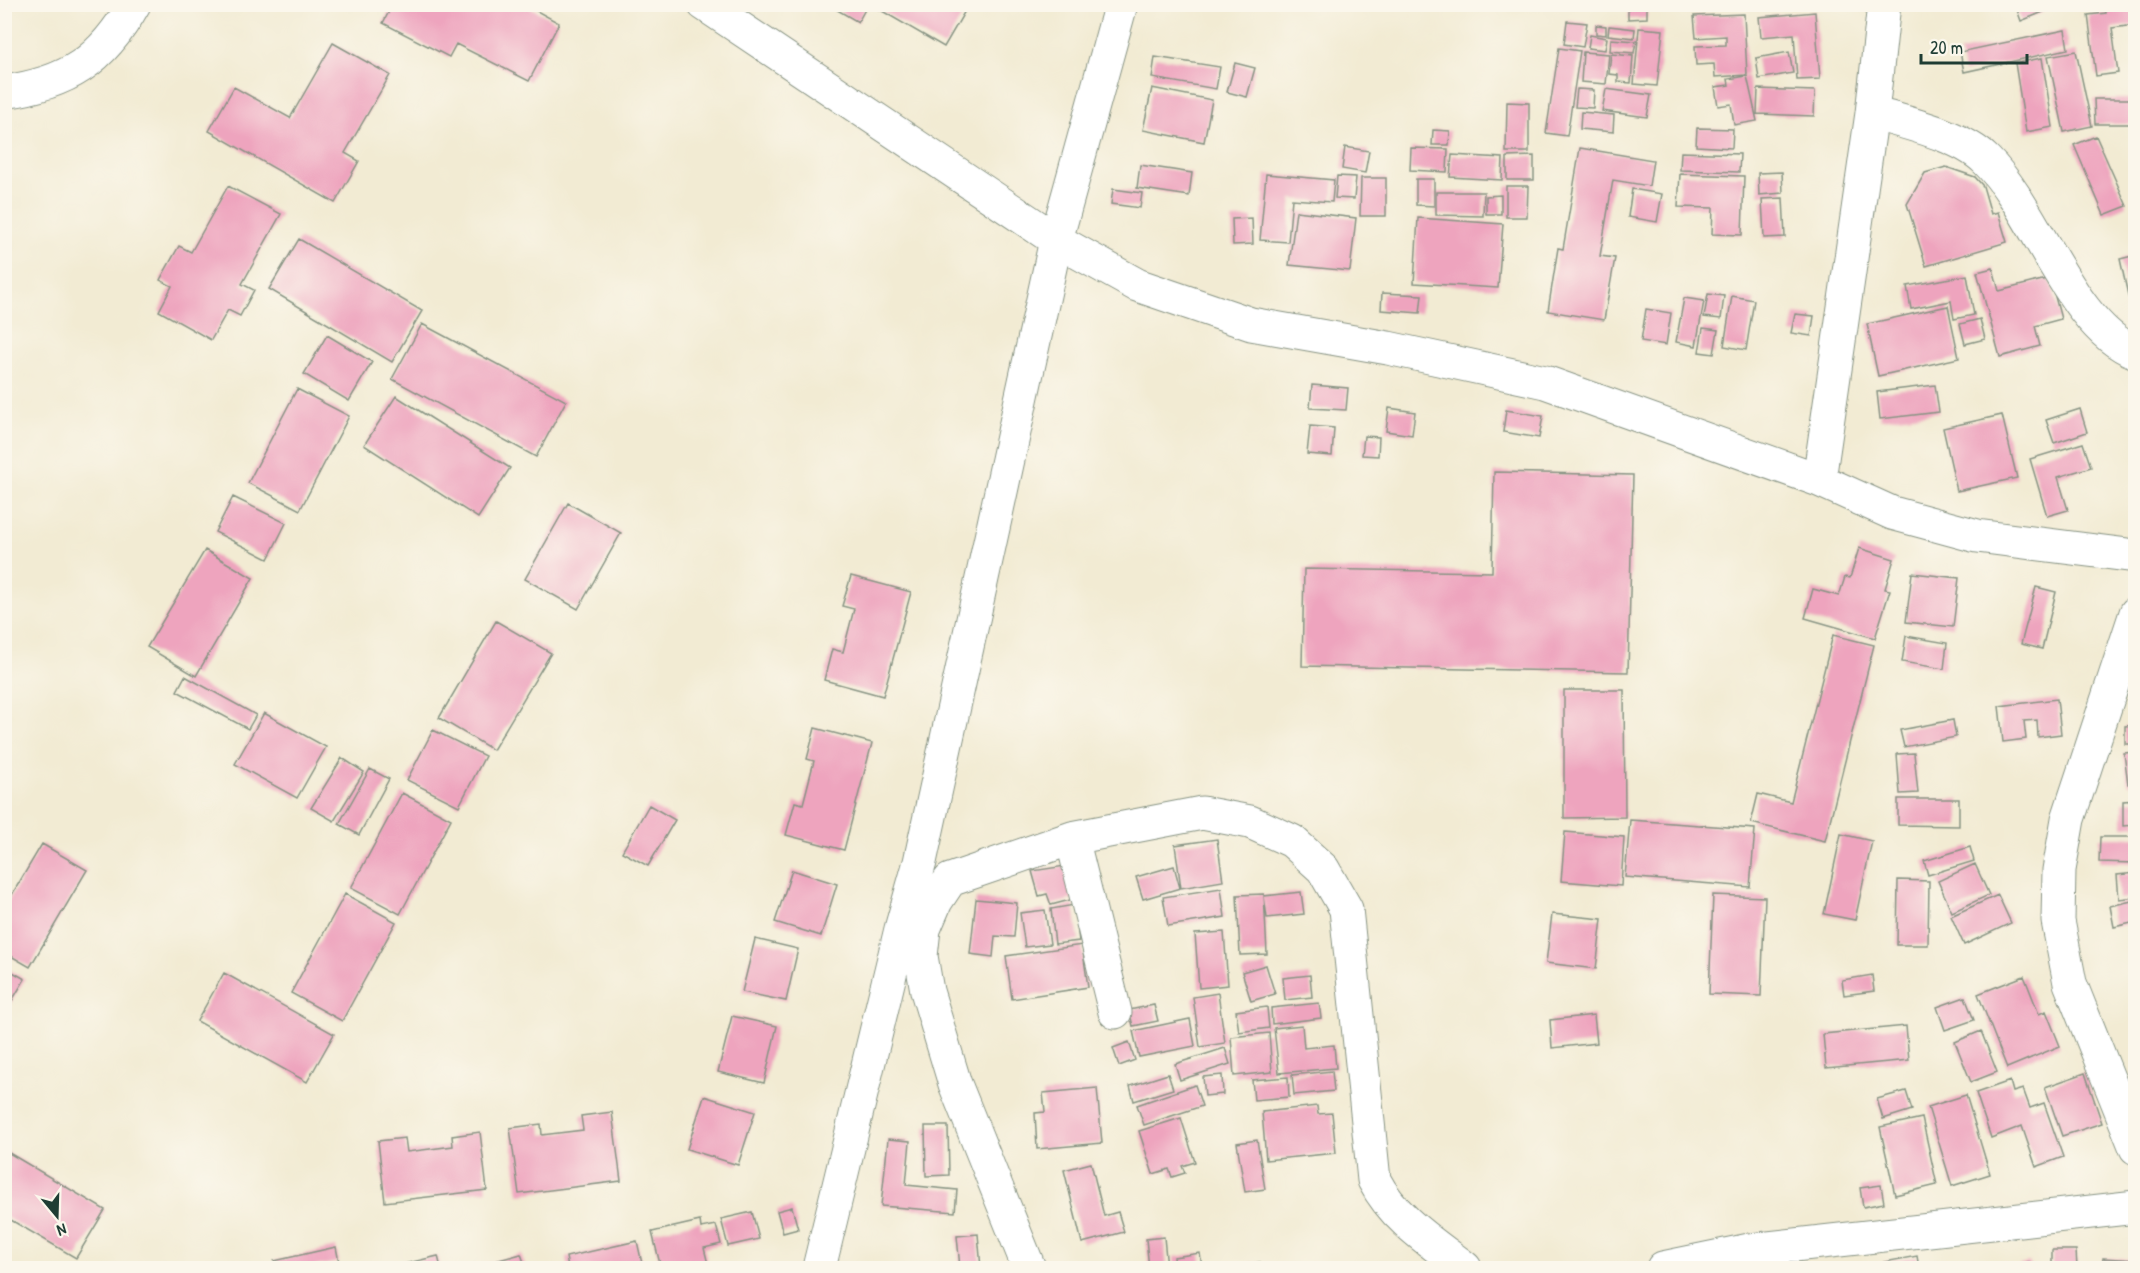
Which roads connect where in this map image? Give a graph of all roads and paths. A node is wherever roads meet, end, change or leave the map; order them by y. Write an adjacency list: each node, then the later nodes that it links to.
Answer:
1 (134, 4): 5 (street)
2 (704, 4): 7 (street)
3 (1121, 4): 7 (street)
4 (1884, 4): 6 (street)
5 (4, 92)
6 (1872, 113): 8 (street); 9 (street)
7 (1056, 240): 9 (street); 17 (street)
8 (2136, 352)
9 (1819, 480): 10 (street)
10 (2136, 556)
11 (2136, 613): 14 (street)
12 (1072, 838): 13 (street); 18 (street); 19 (street)
13 (1115, 1012)
14 (2136, 1148)
15 (2136, 1207): 16 (street)
16 (1751, 1259): 20 (street)
17 (819, 1269)
18 (1029, 1269)
19 (1465, 1269)
20 (1663, 1269)

